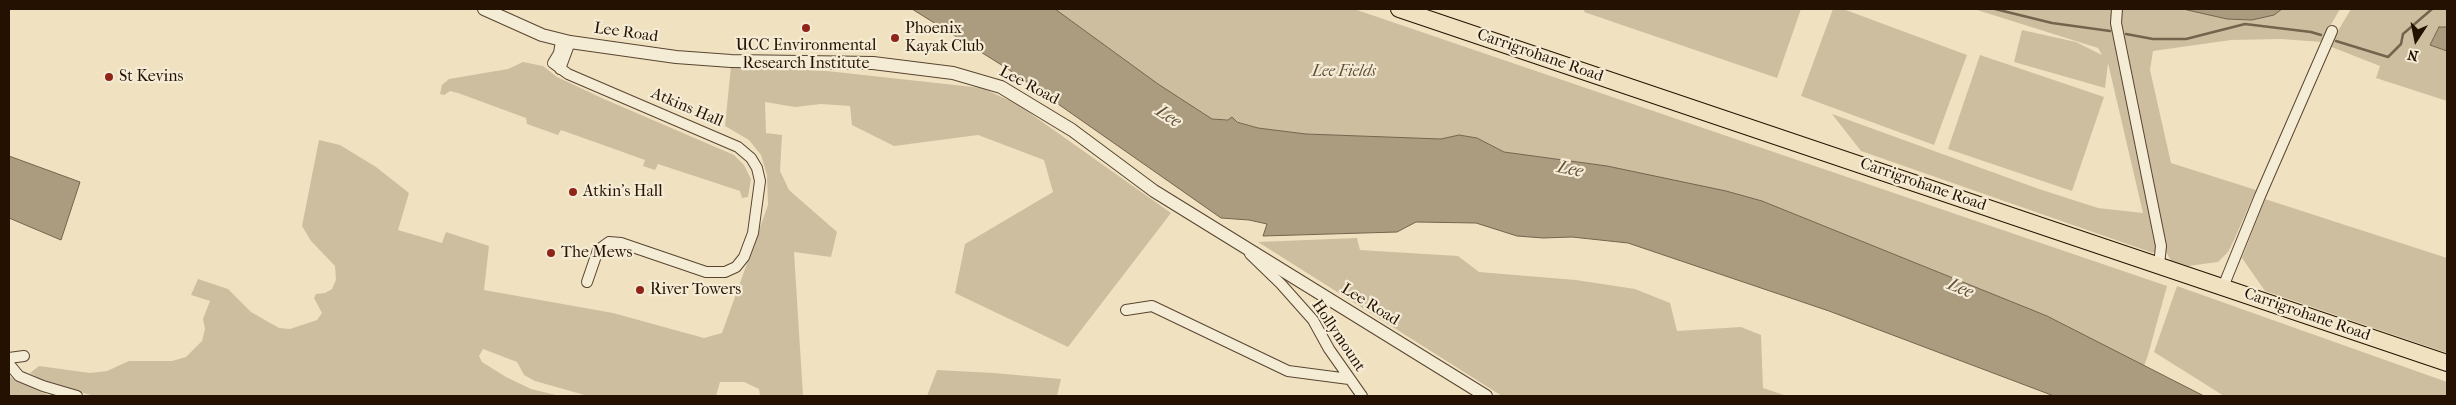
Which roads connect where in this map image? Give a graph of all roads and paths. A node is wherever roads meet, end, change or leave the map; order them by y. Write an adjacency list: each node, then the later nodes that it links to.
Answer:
1 (484, 9): 5 (street, Lee Road)
2 (1399, 9): 7 (highway, Carrigrohane Road)
3 (2117, 9): 7 (street)
4 (2332, 31): 9 (street)
5 (565, 42): 6 (street, Lee Road); 8 (street, Atkins Hall)
6 (1247, 249): 15 (street, Hollymount); 18 (street, Lee Road)
7 (2159, 265): 9 (highway, Carrigrohane Road)
8 (587, 282)
9 (2223, 287): 13 (highway, Carrigrohane Road)
10 (1126, 310): 15 (street)
11 (24, 356): 12 (street)
12 (9, 358)
13 (2447, 363)
14 (9, 364): 16 (street)
15 (1349, 379): 17 (street, Hollymount)
16 (77, 396)
17 (1362, 396)
18 (1486, 396)

